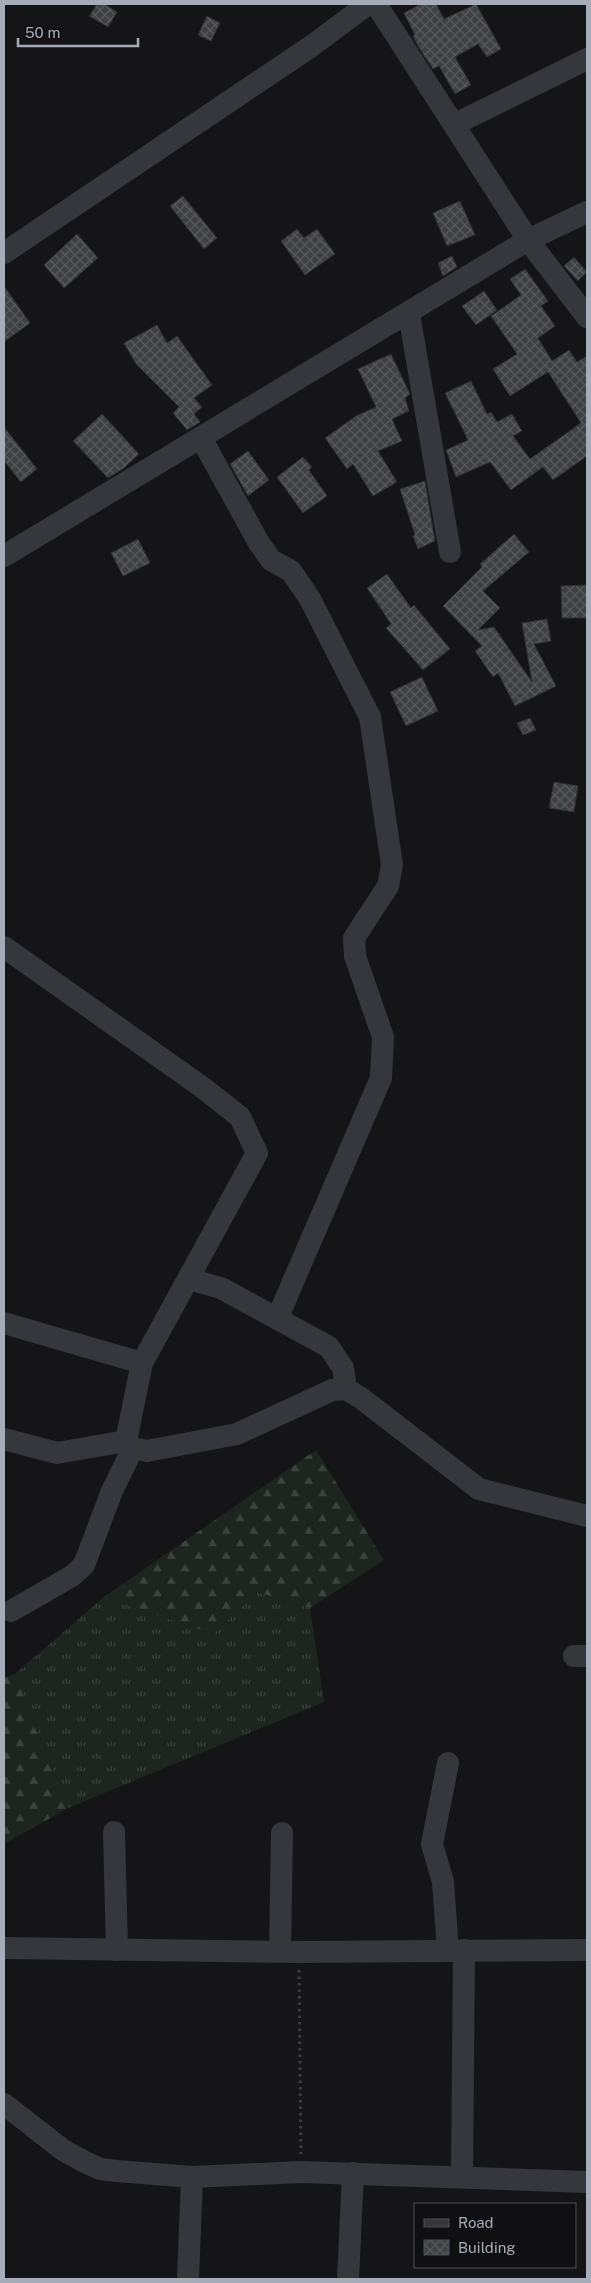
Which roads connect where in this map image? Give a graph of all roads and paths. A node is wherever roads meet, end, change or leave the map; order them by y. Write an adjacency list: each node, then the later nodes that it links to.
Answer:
1 (368, 4): 7 (street)
2 (376, 4): 4 (street)
3 (587, 58): 4 (street)
4 (455, 124): 6 (street)
5 (587, 212): 6 (street)
6 (528, 240): 8 (street); 9 (street)
7 (4, 253)
8 (409, 314): 10 (street); 11 (street)
9 (587, 317)
10 (201, 438): 12 (street); 15 (street)
11 (450, 552)
12 (4, 556)
13 (4, 947): 14 (street)
14 (188, 1279): 15 (street); 17 (street)
15 (277, 1319): 18 (street)
16 (4, 1323): 17 (street)
17 (142, 1362): 20 (street)
18 (346, 1388): 20 (street); 21 (street)
19 (4, 1439): 20 (street)
20 (130, 1445): 22 (street)
21 (587, 1516)
22 (11, 1611)
23 (448, 1762): 28 (street)
24 (114, 1832): 27 (street)
25 (282, 1833): 30 (street)
26 (4, 1948): 27 (street)
27 (117, 1950): 30 (street)
28 (456, 1950): 29 (street); 30 (street); 34 (street)
29 (587, 1950)
30 (289, 1952): 32 (path)
31 (4, 2104): 35 (street)
32 (301, 2172): 33 (street); 35 (street)
33 (353, 2174): 34 (street); 38 (street)
34 (462, 2176): 36 (street)
35 (192, 2177): 37 (street)
36 (587, 2182)
37 (188, 2279)
38 (348, 2279)

